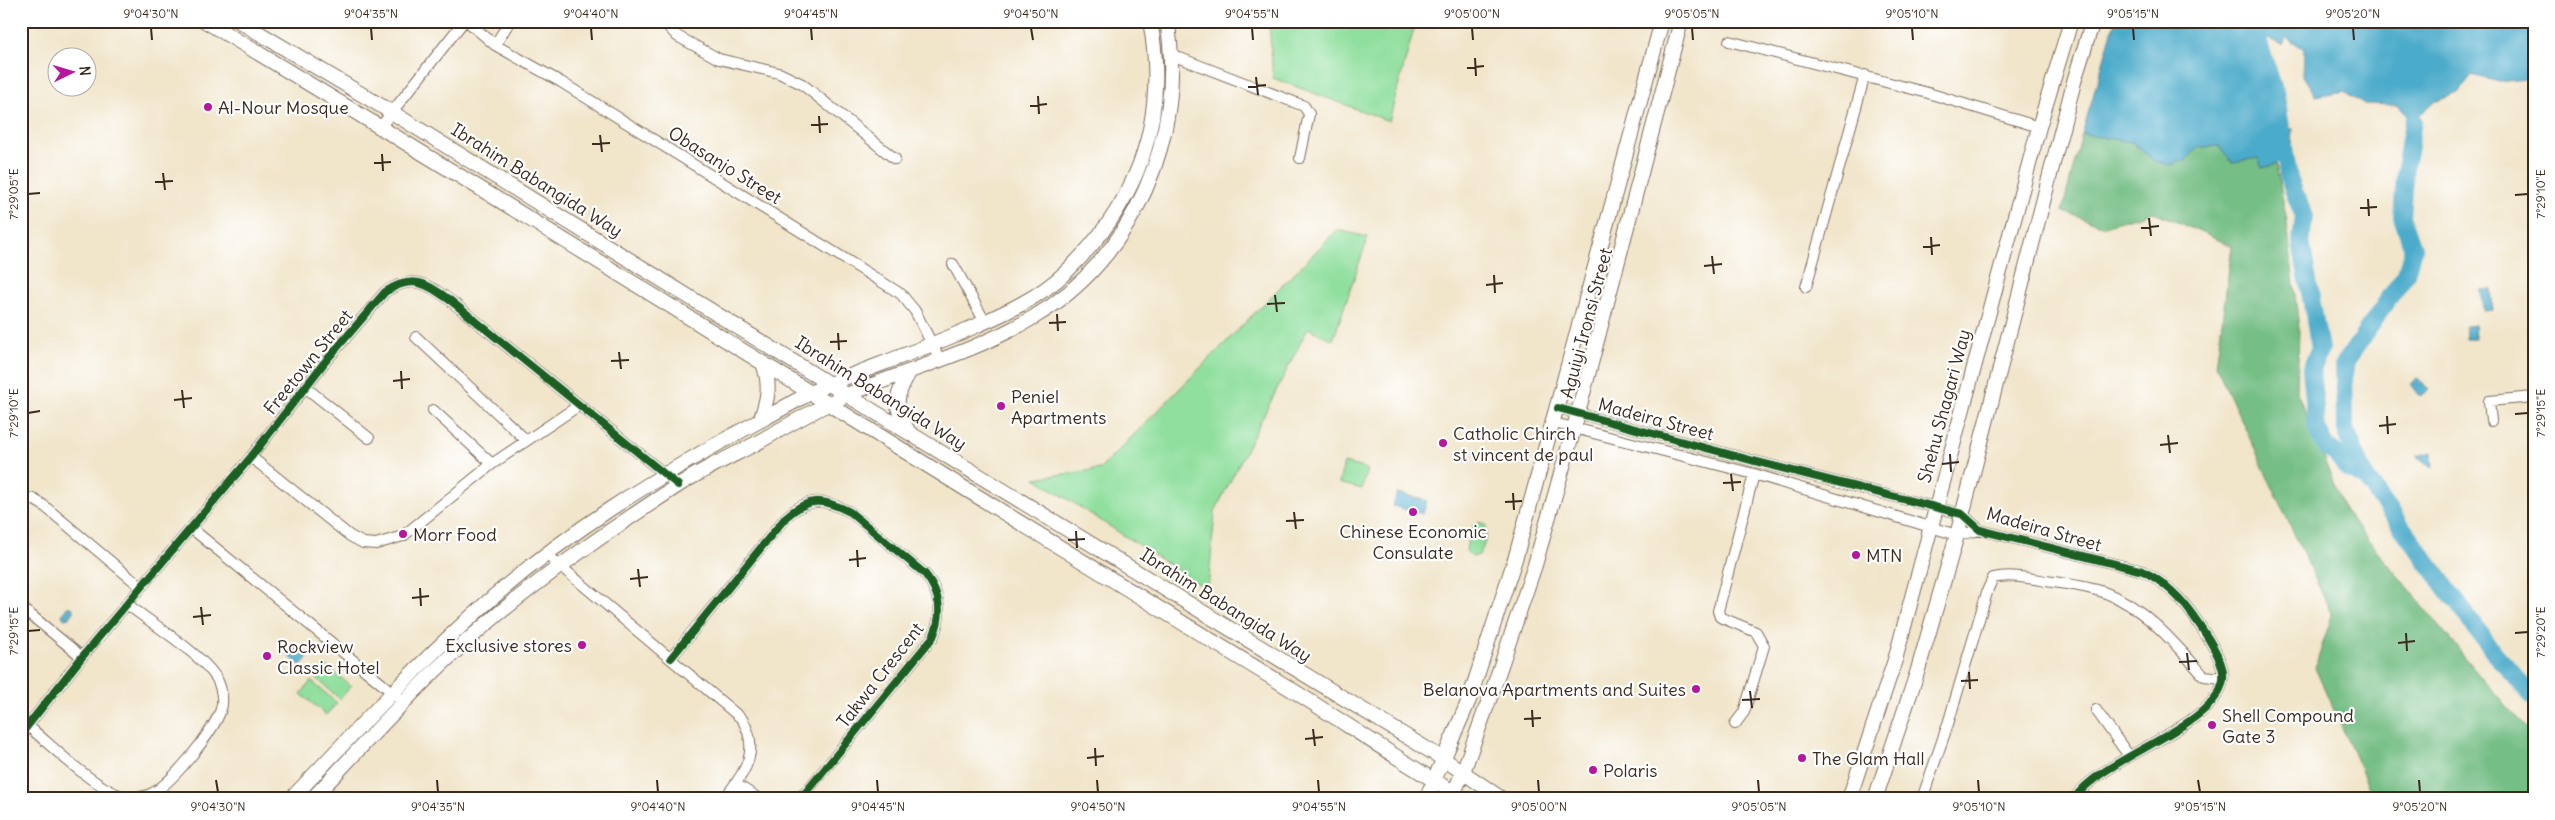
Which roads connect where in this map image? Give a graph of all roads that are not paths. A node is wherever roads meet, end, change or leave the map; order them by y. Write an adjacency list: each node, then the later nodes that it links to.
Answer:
1 (206, 21): 17 (main road, Ibrahim Babangida Way)
2 (239, 21): 16 (main road, Ibrahim Babangida Way)
3 (466, 21): 13 (street, Obasanjo Street); 16 (street)
4 (510, 21): 13 (street)
5 (663, 21): 20 (street)
6 (1150, 21): 23 (main road)
7 (1167, 21): 14 (main road)
8 (1662, 21): 36 (main road, Aguiyi Ironsi Street)
9 (1681, 21): 38 (main road, Aguiyi Ironsi Street)
10 (2071, 21): 18 (main road, Shehu Shagari Way)
11 (2094, 21): 53 (main road)
12 (1729, 40): 15 (street)
13 (495, 44): 25 (street, Obasanjo Street)
14 (1172, 56): 19 (street); 26 (main road)
15 (1865, 75): 18 (street); 22 (street)
16 (393, 113): 17 (street); 29 (main road, Ibrahim Babangida Way)
17 (381, 126): 27 (main road, Ibrahim Babangida Way)
18 (2039, 127): 52 (main road, Shehu Shagari Way)
19 (1300, 158)
20 (895, 159)
21 (954, 264): 23 (street)
22 (1806, 287)
23 (985, 322): 25 (main road)
24 (416, 337): 45 (street)
25 (933, 345): 26 (street, Obasanjo Street); 29 (main road)
26 (940, 360): 28 (main road)
27 (763, 363): 31 (main road, Ibrahim Babangida Way); 39 (main road)
28 (910, 371): 32 (main road); 43 (main road)
29 (831, 384): 31 (main road); 32 (main road, Ibrahim Babangida Way)
30 (305, 387): 35 (street, Freetown Street); 44 (street); 46 (street, Freetown Street)
31 (811, 393): 34 (main road, Ibrahim Babangida Way); 39 (main road)
32 (847, 395): 34 (main road); 43 (main road, Ibrahim Babangida Way)
33 (2534, 397): 40 (street)
34 (828, 404): 50 (main road); 74 (main road, Ibrahim Babangida Way)
35 (578, 406): 45 (street); 48 (street, Freetown Street)
36 (1558, 408): 38 (street, Madeira Street); 41 (main road, Aguiyi Ironsi Street)
37 (433, 410): 47 (street)
38 (1578, 413): 42 (main road, Aguiyi Ironsi Street); 52 (street, Madeira Street)
39 (760, 421): 48 (main road)
40 (2491, 421)
41 (1554, 423): 42 (street); 72 (main road, Aguiyi Ironsi Street)
42 (1574, 428): 49 (street); 73 (main road, Aguiyi Ironsi Street)
43 (910, 434): 72 (main road, Ibrahim Babangida Way)
44 (369, 438)
45 (526, 440): 47 (street)
46 (251, 457): 47 (street); 54 (street, Freetown Street)
47 (492, 464)
48 (666, 473): 50 (street, Freetown Street); 58 (main road)
49 (1754, 474): 55 (street); 69 (street)
50 (678, 485): 59 (main road)
51 (21, 497): 60 (street)
52 (1936, 506): 53 (street, Madeira Street); 55 (main road, Shehu Shagari Way)
53 (1962, 514): 56 (street, Madeira Street); 57 (main road)
54 (191, 528): 60 (street, Freetown Street); 66 (street)
55 (1930, 528): 57 (street); 84 (main road, Shehu Shagari Way)
56 (1980, 530): 57 (street); 65 (street, Madeira Street)
57 (1957, 535): 85 (main road)
58 (546, 554): 59 (street); 66 (main road)
59 (558, 565): 64 (street); 67 (main road)
60 (141, 587): 61 (street, Freetown Street)
61 (127, 604): 63 (street, Freetown Street); 70 (street)
62 (21, 607): 63 (street)
63 (82, 657): 70 (street, Freetown Street)
64 (671, 658): 75 (street); 81 (street, Takwa Crescent)
65 (2223, 678): 71 (street); 86 (street)
66 (393, 692): 67 (street); 77 (main road)
67 (404, 702): 78 (main road)
68 (2096, 710): 71 (street)
69 (1735, 724)
70 (24, 730)
71 (2129, 756): 87 (street)
72 (1445, 760): 73 (main road, Ibrahim Babangida Way); 74 (main road, Aguiyi Ironsi Street)
73 (1463, 772): 76 (main road, Aguiyi Ironsi Street); 83 (main road, Ibrahim Babangida Way)
74 (1435, 780): 76 (main road, Ibrahim Babangida Way); 82 (main road, Aguiyi Ironsi Street)
75 (736, 784): 79 (street); 80 (street)
76 (1457, 797)
77 (291, 799)
78 (312, 799)
79 (724, 799)
80 (760, 799)
81 (797, 799)
82 (1426, 799)
83 (1502, 799)
84 (1849, 799)
85 (1875, 799)
86 (1922, 799)
87 (2074, 799)

